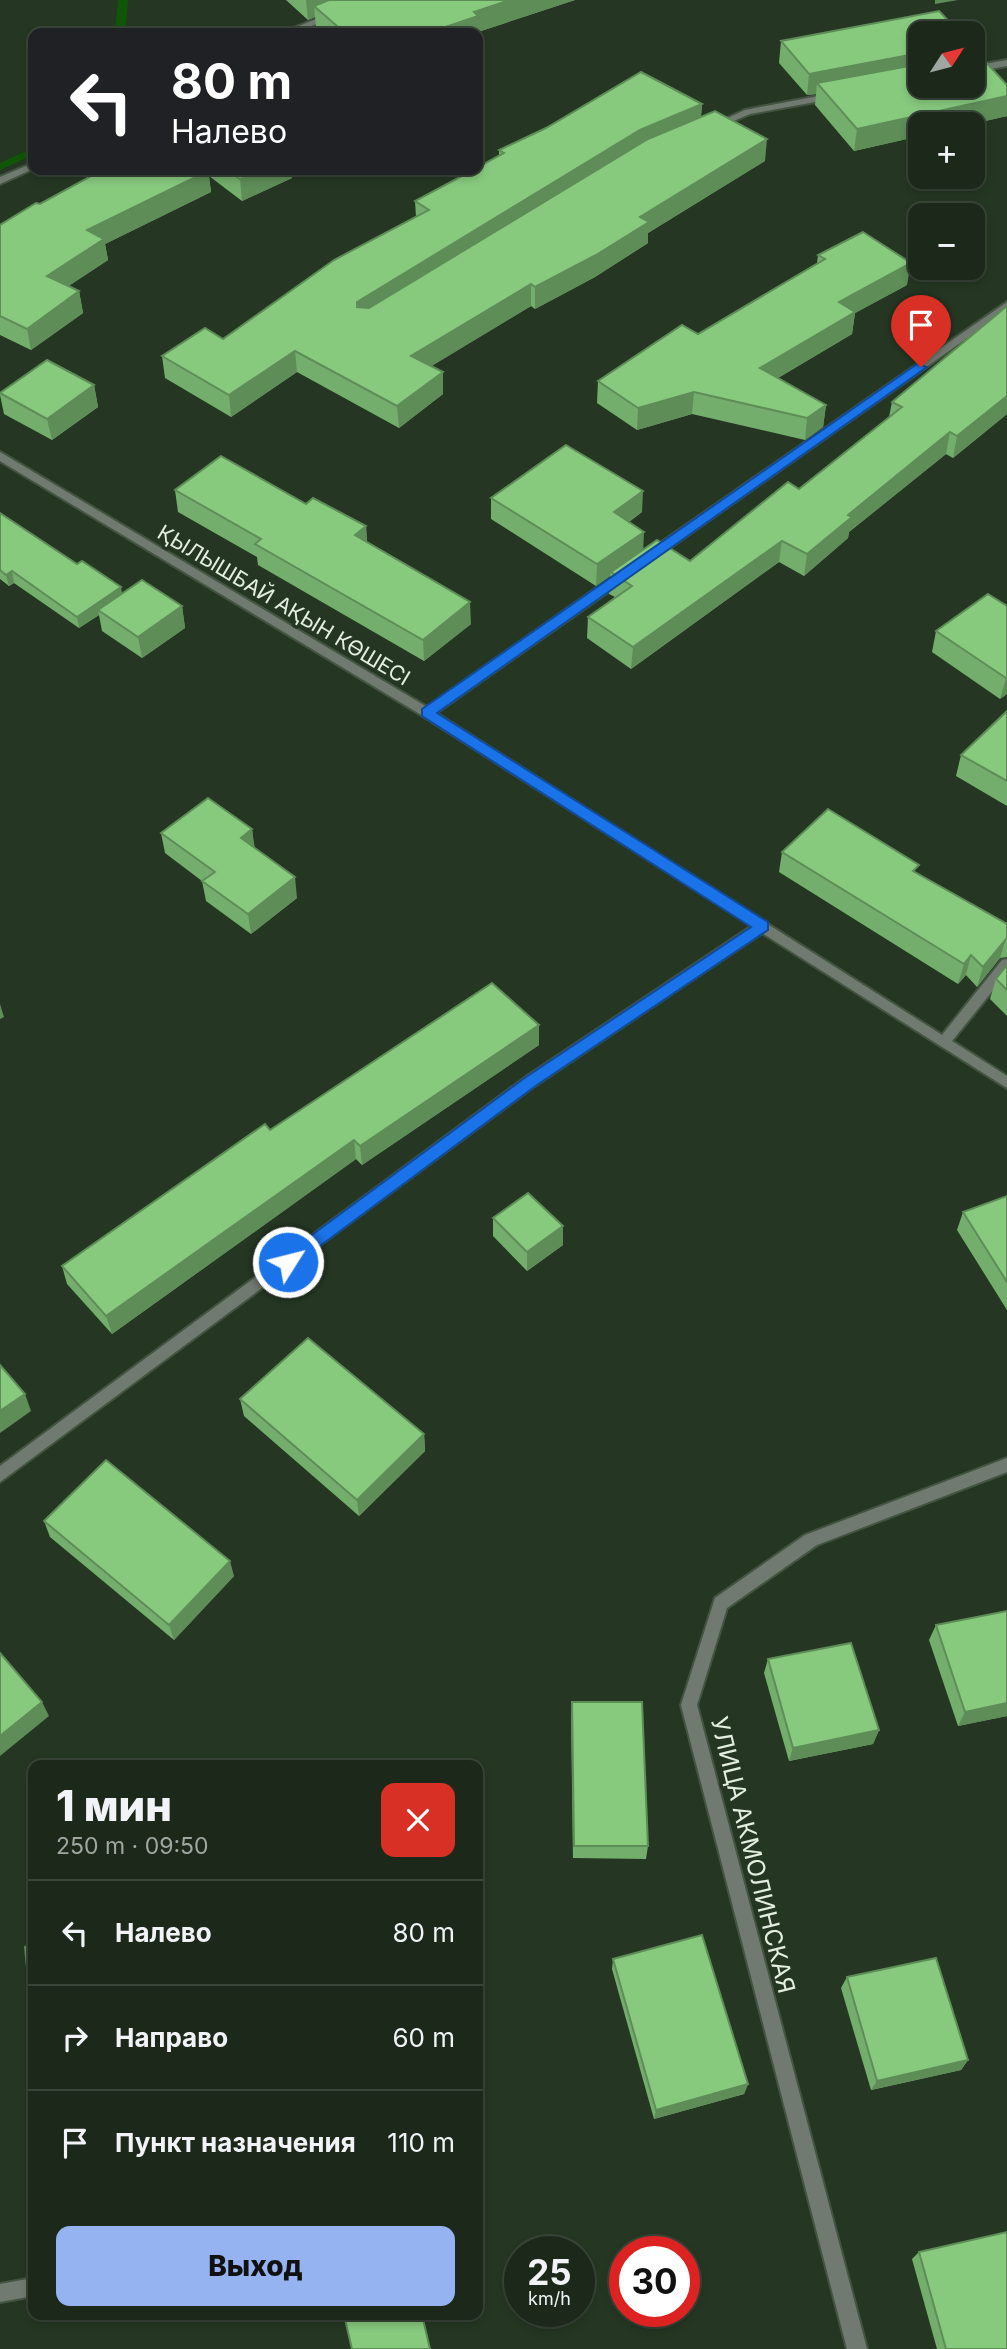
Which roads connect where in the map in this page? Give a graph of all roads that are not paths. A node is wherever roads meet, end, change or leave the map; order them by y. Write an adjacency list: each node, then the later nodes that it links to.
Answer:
1 (348, 9): 2 (street)
2 (299, 28)
3 (1007, 63): 4 (street)
4 (985, 67)
5 (841, 95): 6 (street)
6 (701, 132)
7 (28, 168): 8 (street)
8 (0, 181)
9 (1007, 305): 11 (street)
10 (0, 456): 13 (street, ҚЫЛЫШБАЙ АҚЫН КӨШЕСІ)
11 (644, 560)
12 (633, 568): 13 (street)
13 (427, 713): 14 (street, ҚЫЛЫШБАЙ АҚЫН КӨШЕСІ)
14 (762, 926): 16 (street, ҚЫЛЫШБАЙ АҚЫН КӨШЕСІ); 19 (street)
15 (1007, 964): 16 (street)
16 (944, 1042): 17 (street, ҚЫЛЫШБАЙ АҚЫН КӨШЕСІ)
17 (1007, 1083)
18 (1007, 1465): 22 (street, УЛИЦА АКМОЛИНСКАЯ)
19 (0, 1475)
20 (28, 2288): 21 (street)
21 (0, 2293)
22 (857, 2349)

